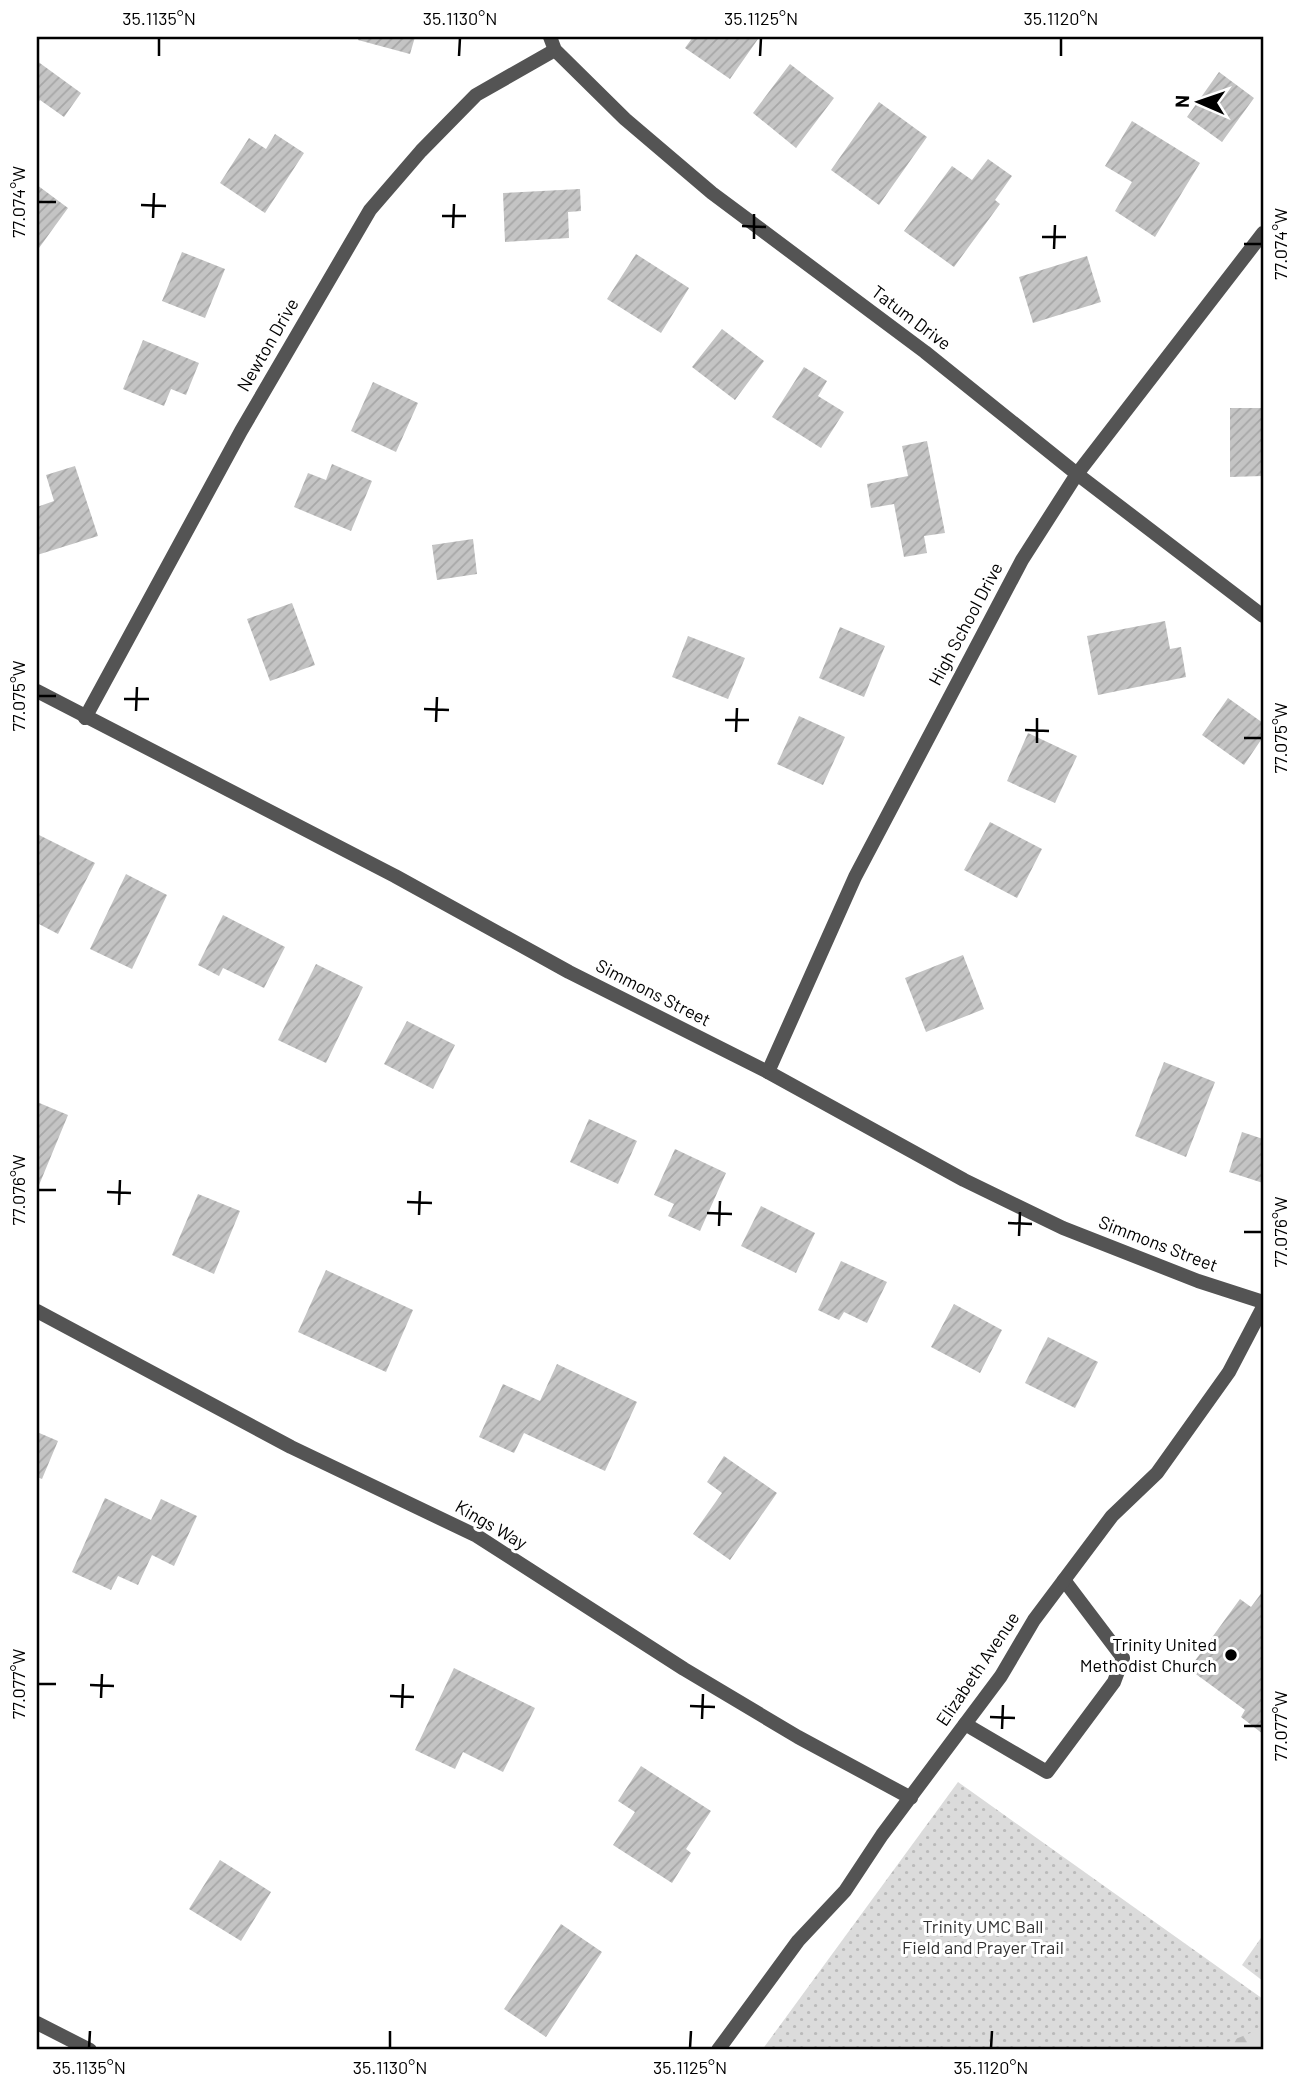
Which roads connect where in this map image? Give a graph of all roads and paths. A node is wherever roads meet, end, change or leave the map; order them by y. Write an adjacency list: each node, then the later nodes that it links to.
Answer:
1 (552, 43): 3 (street, Tatum Drive); 6 (street, Newton Drive)
2 (1263, 233): 3 (street, High School Drive)
3 (1077, 474): 4 (street, Tatum Drive); 7 (street, High School Drive)
4 (1263, 616)
5 (37, 691): 6 (street, Simmons Street)
6 (85, 718): 7 (street, Simmons Street)
7 (768, 1072): 8 (street, Simmons Street)
8 (1263, 1305): 10 (street, Elizabeth Avenue)
9 (37, 1311): 12 (street, Kings Way)
10 (1065, 1580): 11 (street, Elizabeth Avenue); 11 (street)
11 (965, 1724): 12 (street, Elizabeth Avenue)
12 (911, 1798): 15 (street, Elizabeth Avenue)
13 (37, 2023): 14 (street)
14 (90, 2050)
15 (718, 2050)

